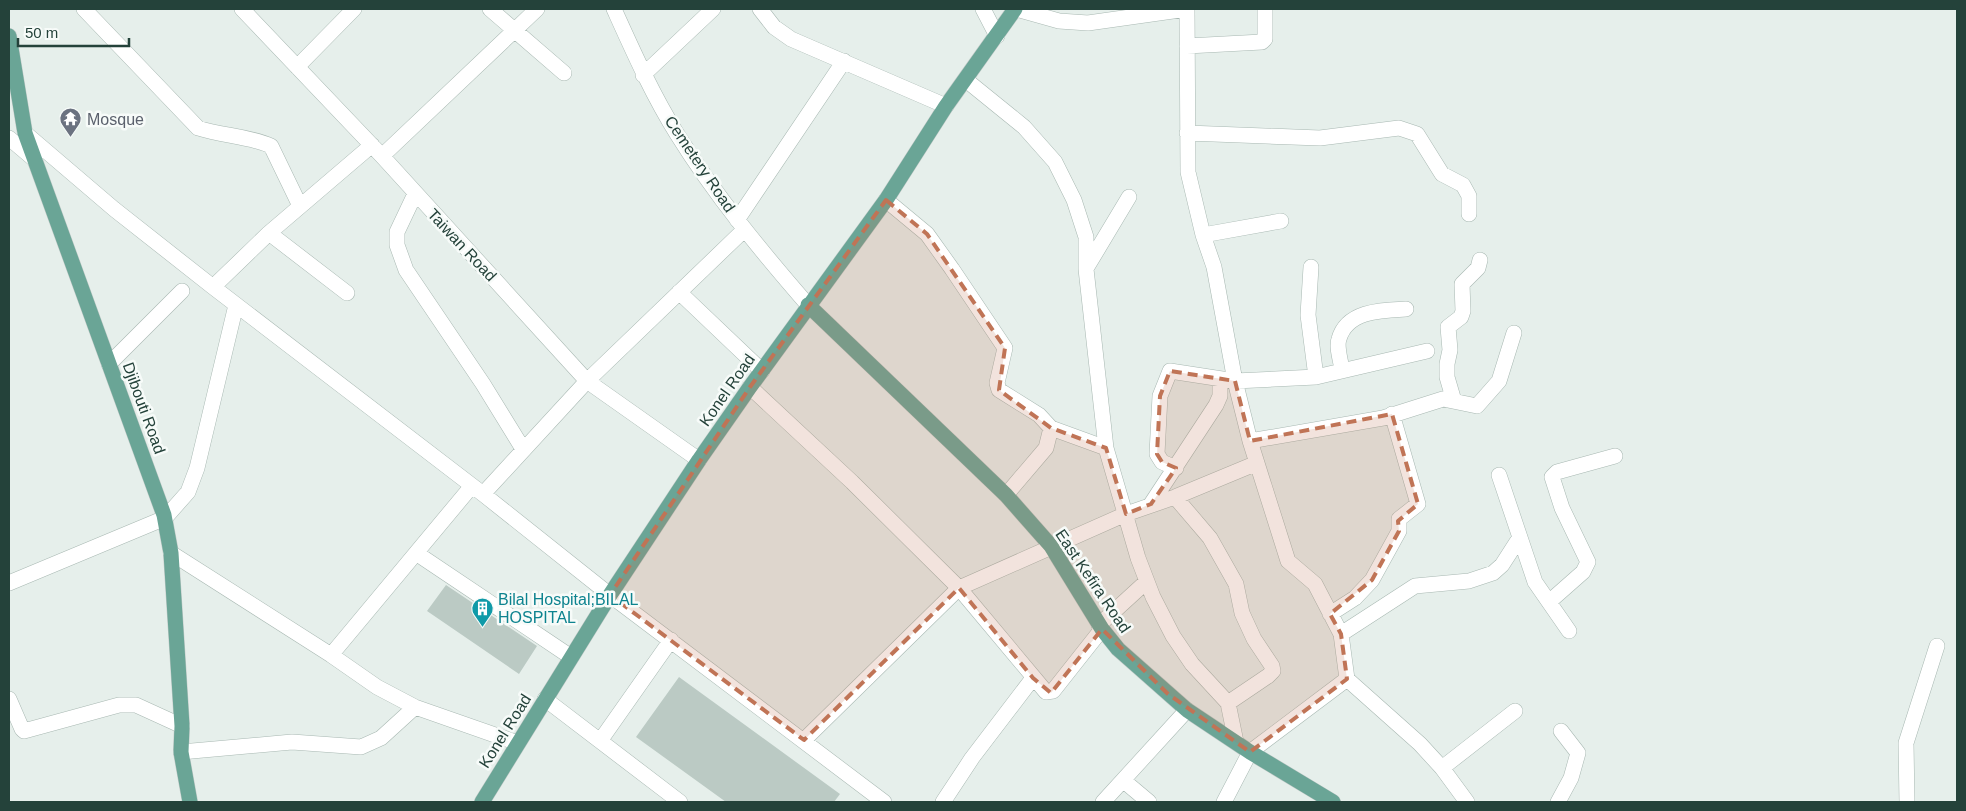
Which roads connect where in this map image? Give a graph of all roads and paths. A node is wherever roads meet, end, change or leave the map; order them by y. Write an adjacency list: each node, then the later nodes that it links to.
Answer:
1 (84, 9): 31 (street)
2 (242, 9): 18 (street, Taiwan Road)
3 (354, 9): 18 (street)
4 (490, 9): 13 (street)
5 (537, 9): 13 (street)
6 (614, 9): 20 (street, Cemetery Road)
7 (713, 9): 20 (street)
8 (760, 9): 17 (street)
9 (983, 9): 15 (street)
10 (1015, 9): 11 (street); 15 (main road, Konel Road)
11 (1187, 9): 16 (street)
12 (1265, 9): 16 (street)
13 (515, 29): 19 (street); 26 (street)
14 (9, 36): 23 (main road, Djibouti Road)
15 (997, 36): 21 (main road, Konel Road)
16 (1187, 46): 24 (street)
17 (844, 61): 22 (street); 34 (street)
18 (297, 67): 26 (street, Taiwan Road)
19 (564, 73)
20 (644, 75): 34 (street, Cemetery Road)
21 (966, 80): 22 (main road, Konel Road); 39 (street)
22 (946, 106): 30 (main road, Konel Road)
23 (25, 133): 27 (main road, Djibouti Road); 40 (street)
24 (1187, 133): 32 (street); 36 (street)
25 (9, 138): 27 (street)
26 (377, 150): 28 (street, Taiwan Road); 31 (street)
27 (36, 160): 49 (main road, Djibouti Road)
28 (416, 194): 54 (street, Taiwan Road); 61 (street)
29 (1129, 197): 39 (street)
30 (886, 200): 45 (main road, Konel Road); 58 (street)
31 (300, 206): 35 (street)
32 (1468, 214)
33 (1281, 221): 36 (street)
34 (740, 225): 42 (street); 45 (street, Cemetery Road)
35 (269, 233): 40 (street); 43 (street)
36 (1203, 235): 53 (street)
37 (1480, 260): 56 (street)
38 (1311, 267): 52 (street)
39 (1086, 268): 60 (street)
40 (213, 287): 44 (street)
41 (182, 291): 49 (street)
42 (679, 292): 51 (street); 54 (street)
43 (347, 293)
44 (236, 305): 67 (street); 72 (street)
45 (808, 305): 51 (main road, Konel Road); 68 (main road, East Kefira Road)
46 (1406, 309): 50 (street)
47 (1514, 333): 56 (street)
48 (1427, 351): 50 (street)
49 (109, 364): 72 (main road, Djibouti Road)
50 (1342, 370): 52 (street)
51 (762, 371): 55 (main road, Konel Road)
52 (1316, 376): 53 (street)
53 (1228, 380): 59 (street); 65 (street); 65 (street)
54 (587, 381): 61 (street); 63 (street, Taiwan Road)
55 (750, 386): 63 (main road, Konel Road); 79 (street)
56 (1454, 401): 57 (street)
57 (1392, 414): 59 (street); 82 (street)
58 (1051, 428): 60 (street); 68 (street)
59 (1250, 441): 64 (street)
60 (1106, 448): 71 (street)
61 (522, 449): 67 (street)
62 (1615, 456): 81 (street)
63 (699, 460): 80 (main road, Konel Road)
64 (1257, 463): 69 (street); 82 (street)
65 (1176, 468): 70 (street)
66 (1499, 475): 73 (street)
67 (477, 491): 76 (street); 80 (street)
68 (1006, 495): 74 (main road, East Kefira Road)
69 (1175, 498): 70 (street); 94 (street)
70 (1151, 504): 71 (street)
71 (1126, 514): 74 (street); 77 (street)
72 (165, 518): 75 (main road, Djibouti Road); 78 (street)
73 (1520, 537): 81 (street); 85 (street)
74 (1051, 546): 79 (street); 83 (main road, East Kefira Road)
75 (171, 553): 88 (street); 98 (main road, Djibouti Road)
76 (416, 553): 88 (street); 89 (street)
77 (1146, 582): 83 (street); 94 (street)
78 (9, 583)
79 (959, 588): 90 (street); 100 (street)
80 (610, 595): 86 (street); 89 (main road, Konel Road)
81 (1549, 602): 84 (street)
82 (1330, 614): 85 (street)
83 (1100, 627): 90 (street); 96 (main road, East Kefira Road)
84 (1569, 631)
85 (1341, 634): 91 (street)
86 (671, 640): 100 (street); 101 (street)
87 (1937, 646): 119 (street)
88 (330, 654): 95 (street)
89 (571, 657): 93 (main road, Konel Road)
90 (1033, 678): 113 (street)
91 (1347, 679): 105 (street); 106 (street)
92 (9, 699): 98 (street)
93 (545, 699): 101 (street); 103 (main road, Konel Road)
94 (1228, 703): 102 (street)
95 (415, 706): 103 (street); 104 (street)
96 (1187, 710): 102 (main road, East Kefira Road); 107 (street)
97 (1515, 711): 106 (street)
98 (182, 726): 104 (main road, Djibouti Road)
99 (1561, 731): 118 (street)
100 (804, 740): 108 (street)
101 (600, 742): 109 (street)
102 (1236, 742): 105 (main road, East Kefira Road)
103 (518, 743): 112 (main road, Konel Road)
104 (181, 752): 111 (main road, Djibouti Road)
105 (1250, 752): 110 (main road, East Kefira Road); 116 (street)
106 (1442, 768): 117 (street)
107 (1124, 780): 114 (street); 115 (street)
108 (874, 799)
109 (672, 800)
110 (1329, 801)
111 (190, 802)
112 (482, 802)
113 (943, 802)
114 (1102, 802)
115 (1149, 802)
116 (1224, 802)
117 (1467, 802)
118 (1558, 802)
119 (1907, 802)

